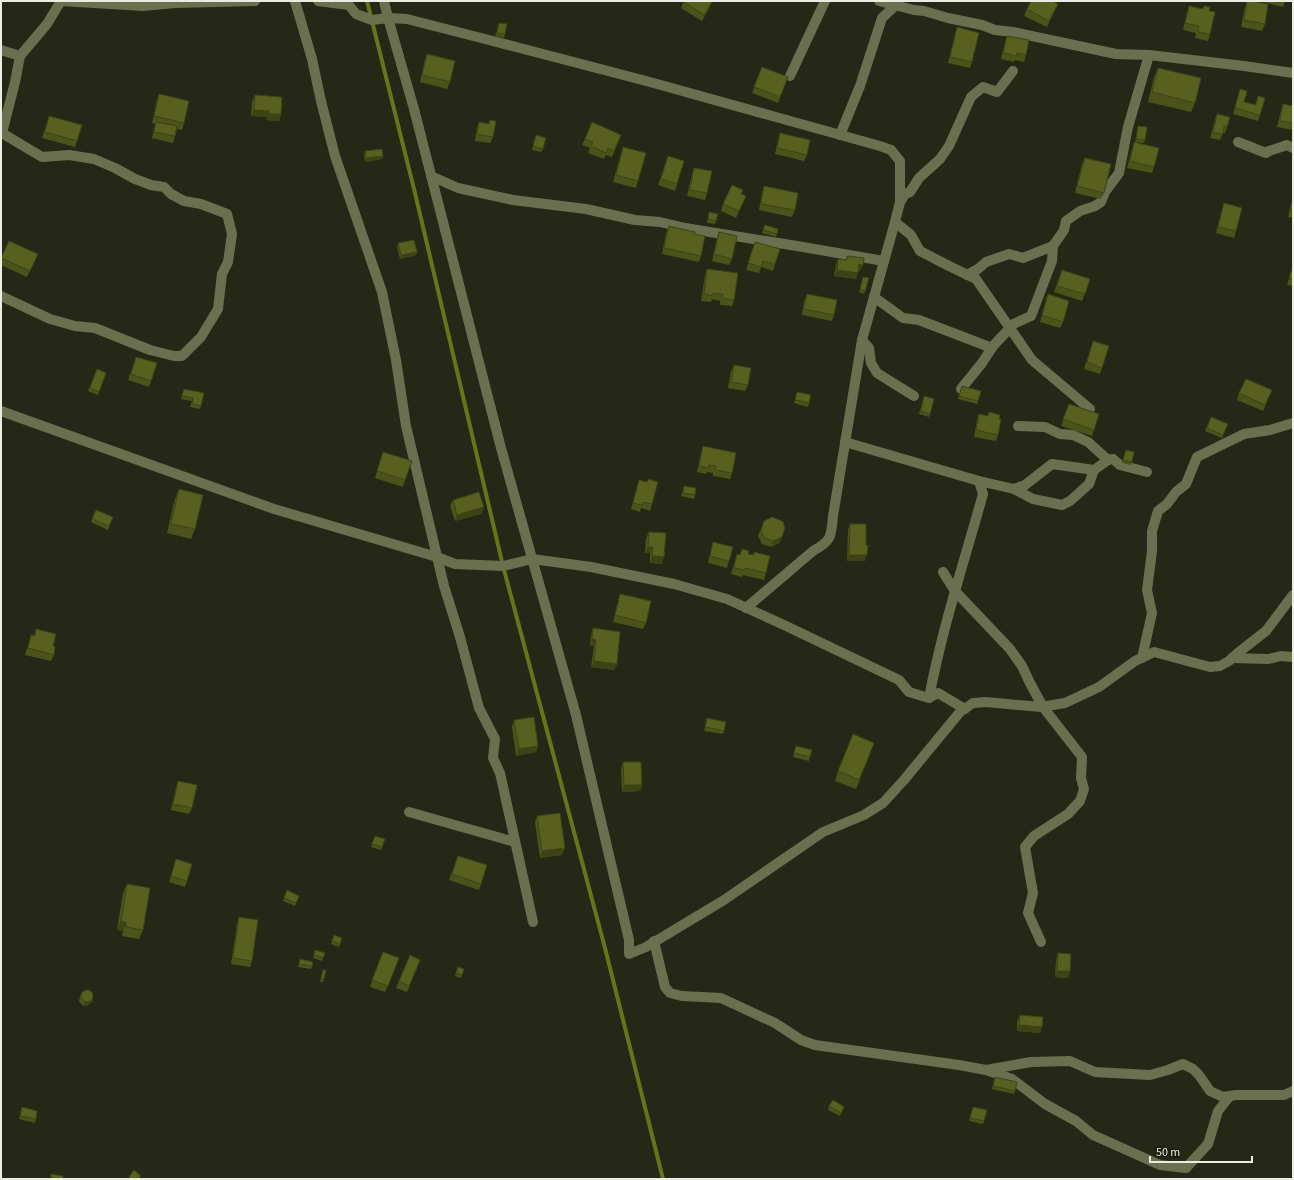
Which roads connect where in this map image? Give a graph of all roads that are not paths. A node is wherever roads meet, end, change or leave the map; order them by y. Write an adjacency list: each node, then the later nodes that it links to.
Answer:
1 (255, 1): 11 (street)
2 (294, 1): 41 (street)
3 (318, 1): 8 (street)
4 (384, 1): 8 (street)
5 (826, 1): 14 (street)
6 (879, 1): 7 (street)
7 (897, 3): 10 (street); 15 (street)
8 (388, 18): 15 (street); 18 (street)
9 (1, 50): 11 (street)
10 (1149, 55): 13 (street); 21 (street)
11 (20, 56): 24 (street)
12 (1013, 71): 19 (street)
13 (1293, 73)
14 (790, 76)
15 (840, 135): 19 (street)
16 (1238, 142): 17 (street)
17 (1293, 148)
18 (431, 176): 22 (street); 42 (street)
19 (900, 202): 20 (street)
20 (896, 222): 22 (street); 23 (street)
21 (1053, 246): 23 (street); 26 (street)
22 (884, 262): 25 (street)
23 (967, 275): 26 (street)
24 (1, 296)
25 (874, 297): 27 (street); 28 (street)
26 (1010, 327): 28 (street); 31 (street)
27 (862, 340): 30 (street); 35 (street)
28 (992, 348): 29 (street)
29 (961, 389)
30 (914, 396)
31 (1090, 409)
32 (1, 411): 41 (street)
33 (1293, 423): 48 (street)
34 (1018, 426): 36 (street)
35 (845, 442): 39 (street); 46 (street)
36 (1108, 460): 37 (street); 38 (street)
37 (1094, 470): 40 (street); 40 (street)
38 (1148, 472)
39 (979, 481): 40 (street); 44 (street)
40 (1014, 489)
41 (437, 557): 42 (street); 54 (street)
42 (532, 559): 46 (street); 56 (street)
43 (943, 572): 44 (street)
44 (955, 590): 50 (street); 51 (street)
45 (1293, 595): 49 (street)
46 (746, 608): 50 (street)
47 (1293, 657): 49 (street)
48 (1142, 658): 49 (street); 51 (street)
49 (1232, 658)
50 (928, 698): 52 (street)
51 (1044, 707): 52 (street); 57 (street)
52 (964, 709): 56 (street)
53 (409, 812): 54 (street)
54 (515, 842): 55 (street)
55 (533, 922)
56 (654, 942): 58 (street)
57 (1041, 942)
58 (986, 1070): 60 (street); 60 (street)
59 (1293, 1091): 60 (street)
60 (1230, 1096)

